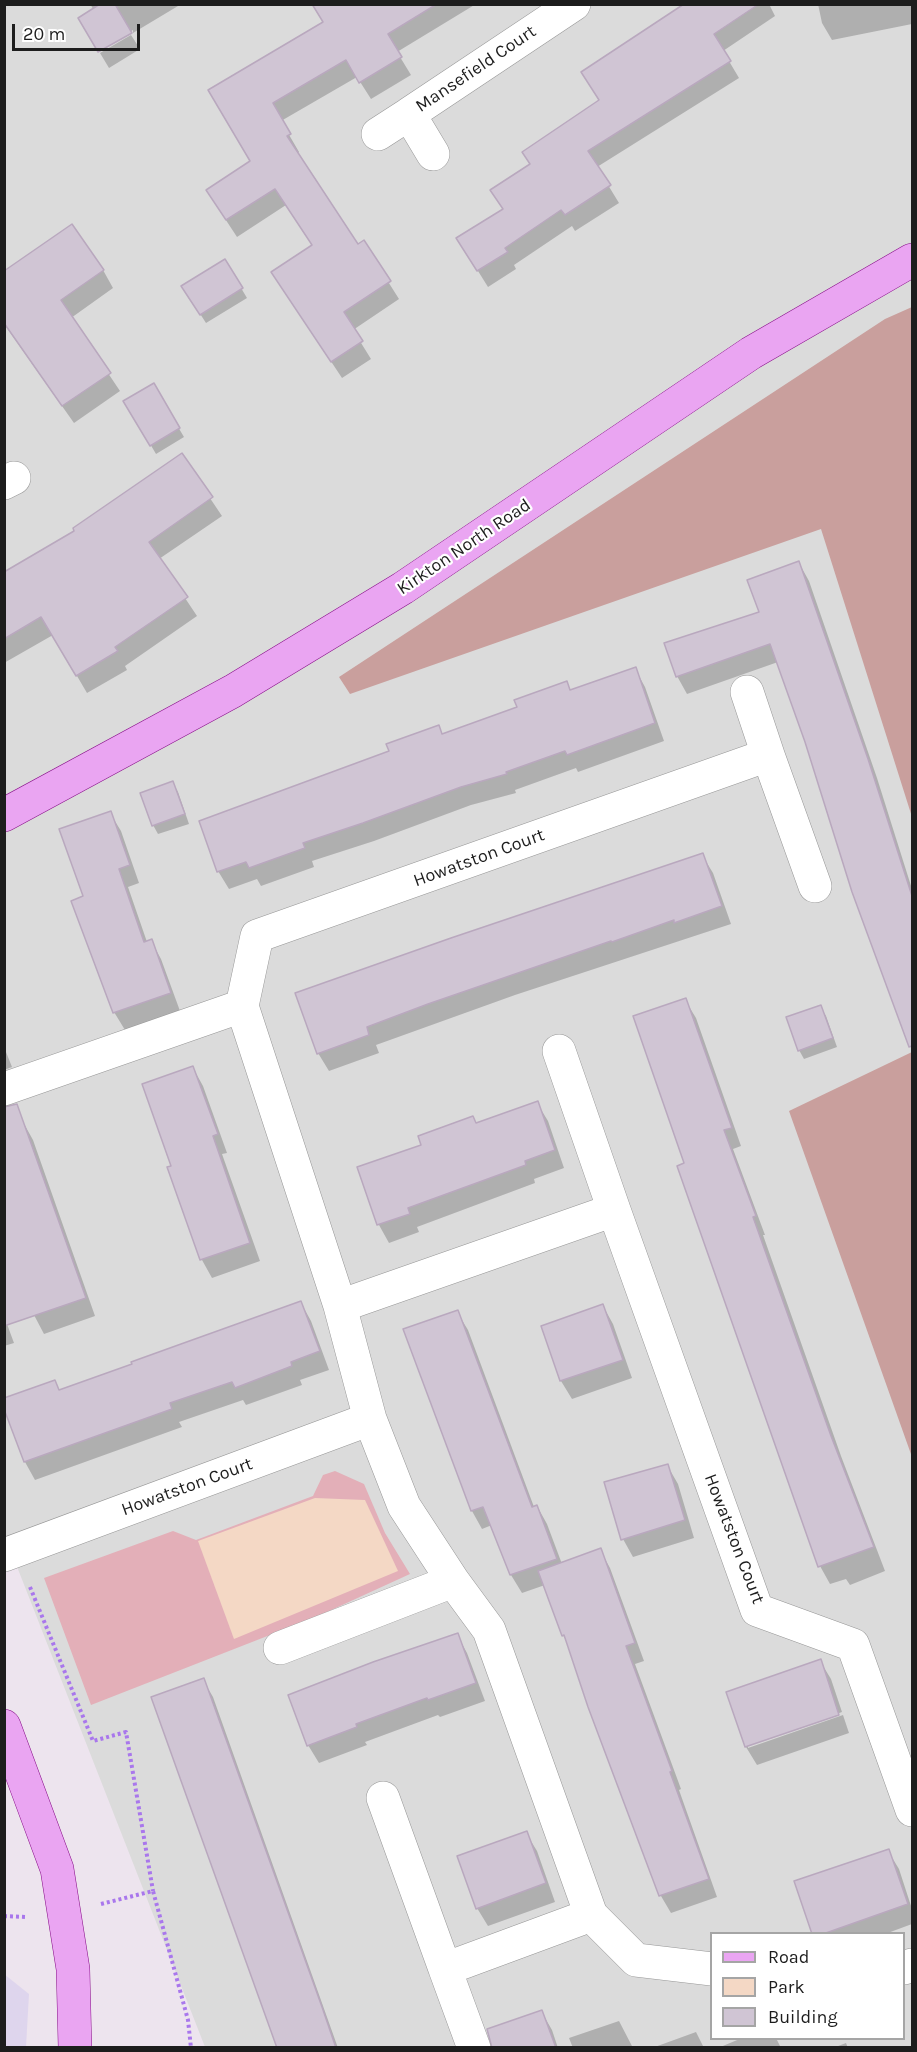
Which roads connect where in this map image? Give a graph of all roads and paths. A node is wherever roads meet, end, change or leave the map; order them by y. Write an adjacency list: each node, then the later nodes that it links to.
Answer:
1 (574, 4): 2 (street, Mansefield Court)
2 (409, 114): 3 (street, Mansefield Court); 4 (street, Mansefield Court)
3 (378, 134)
4 (434, 154)
5 (912, 260): 8 (main road, Kirkton North Road)
6 (747, 692): 7 (street)
7 (768, 755): 9 (street); 10 (street, Howatston Court)
8 (4, 815)
9 (815, 886)
10 (242, 1006): 12 (street); 14 (street)
11 (559, 1051): 13 (street, Howatston Court)
12 (4, 1089)
13 (614, 1210): 14 (street); 21 (street, Howatston Court)
14 (340, 1306): 15 (street)
15 (370, 1419): 16 (street, Howatston Court); 17 (street)
16 (10, 1553): 22 (path)
17 (453, 1581): 18 (street); 25 (street)
18 (280, 1648)
19 (4, 1726): 29 (main road)
20 (383, 1798): 27 (street)
21 (912, 1810)
22 (153, 1891): 23 (path); 30 (path)
23 (92, 1906)
24 (4, 1916): 26 (path)
25 (591, 1916): 27 (street); 28 (street)
26 (35, 1917)
27 (445, 1969): 31 (street)
28 (710, 1969)
29 (75, 2048)
30 (191, 2048)
31 (474, 2048)

